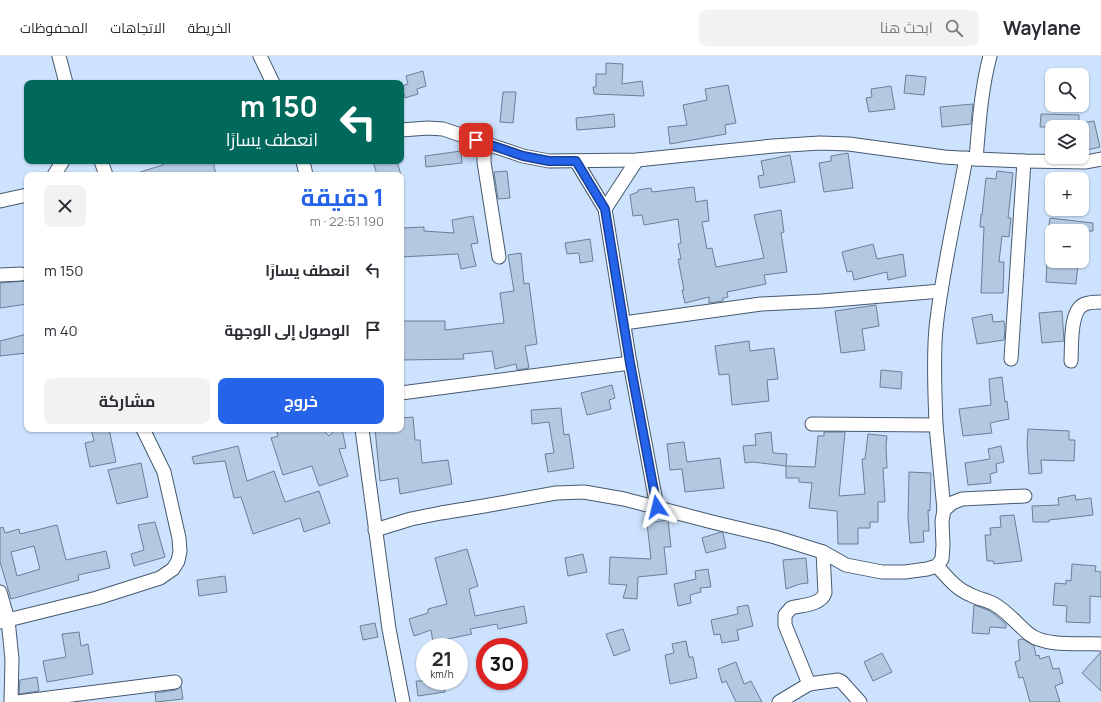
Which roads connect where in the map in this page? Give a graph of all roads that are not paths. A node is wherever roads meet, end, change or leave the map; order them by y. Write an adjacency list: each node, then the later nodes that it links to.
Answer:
1 (60, 56): 4 (street)
2 (260, 56): 5 (street)
3 (990, 56): 8 (street)
4 (65, 80)
5 (272, 80)
6 (404, 130): 7 (street)
7 (487, 143): 11 (street); 16 (street)
8 (971, 158): 10 (street); 12 (street); 19 (street)
9 (1101, 159): 12 (street)
10 (637, 160): 11 (street); 15 (street)
11 (576, 161): 15 (street)
12 (1024, 161): 22 (street)
13 (24, 196): 14 (street)
14 (0, 201)
15 (605, 209): 21 (street)
16 (499, 257)
17 (21, 274): 18 (street)
18 (0, 275)
19 (941, 291): 21 (street); 27 (street)
20 (1101, 302): 23 (street)
21 (624, 323): 24 (street)
22 (1011, 359)
23 (1071, 362)
24 (630, 363): 25 (street); 31 (street)
25 (404, 393)
26 (812, 424): 27 (street)
27 (936, 425): 32 (street)
28 (144, 432): 37 (street)
29 (362, 432): 33 (street)
30 (1025, 496): 32 (street)
31 (657, 507): 33 (street); 34 (street)
32 (944, 510): 35 (street)
33 (375, 530): 43 (street)
34 (824, 552): 35 (street); 40 (street)
35 (936, 566): 38 (street)
36 (0, 592): 37 (street)
37 (4, 621): 41 (street)
38 (1101, 644)
39 (175, 682): 42 (street)
40 (809, 684): 44 (street); 45 (street)
41 (11, 702)
42 (17, 702)
43 (403, 702)
44 (779, 702)
45 (860, 702)

